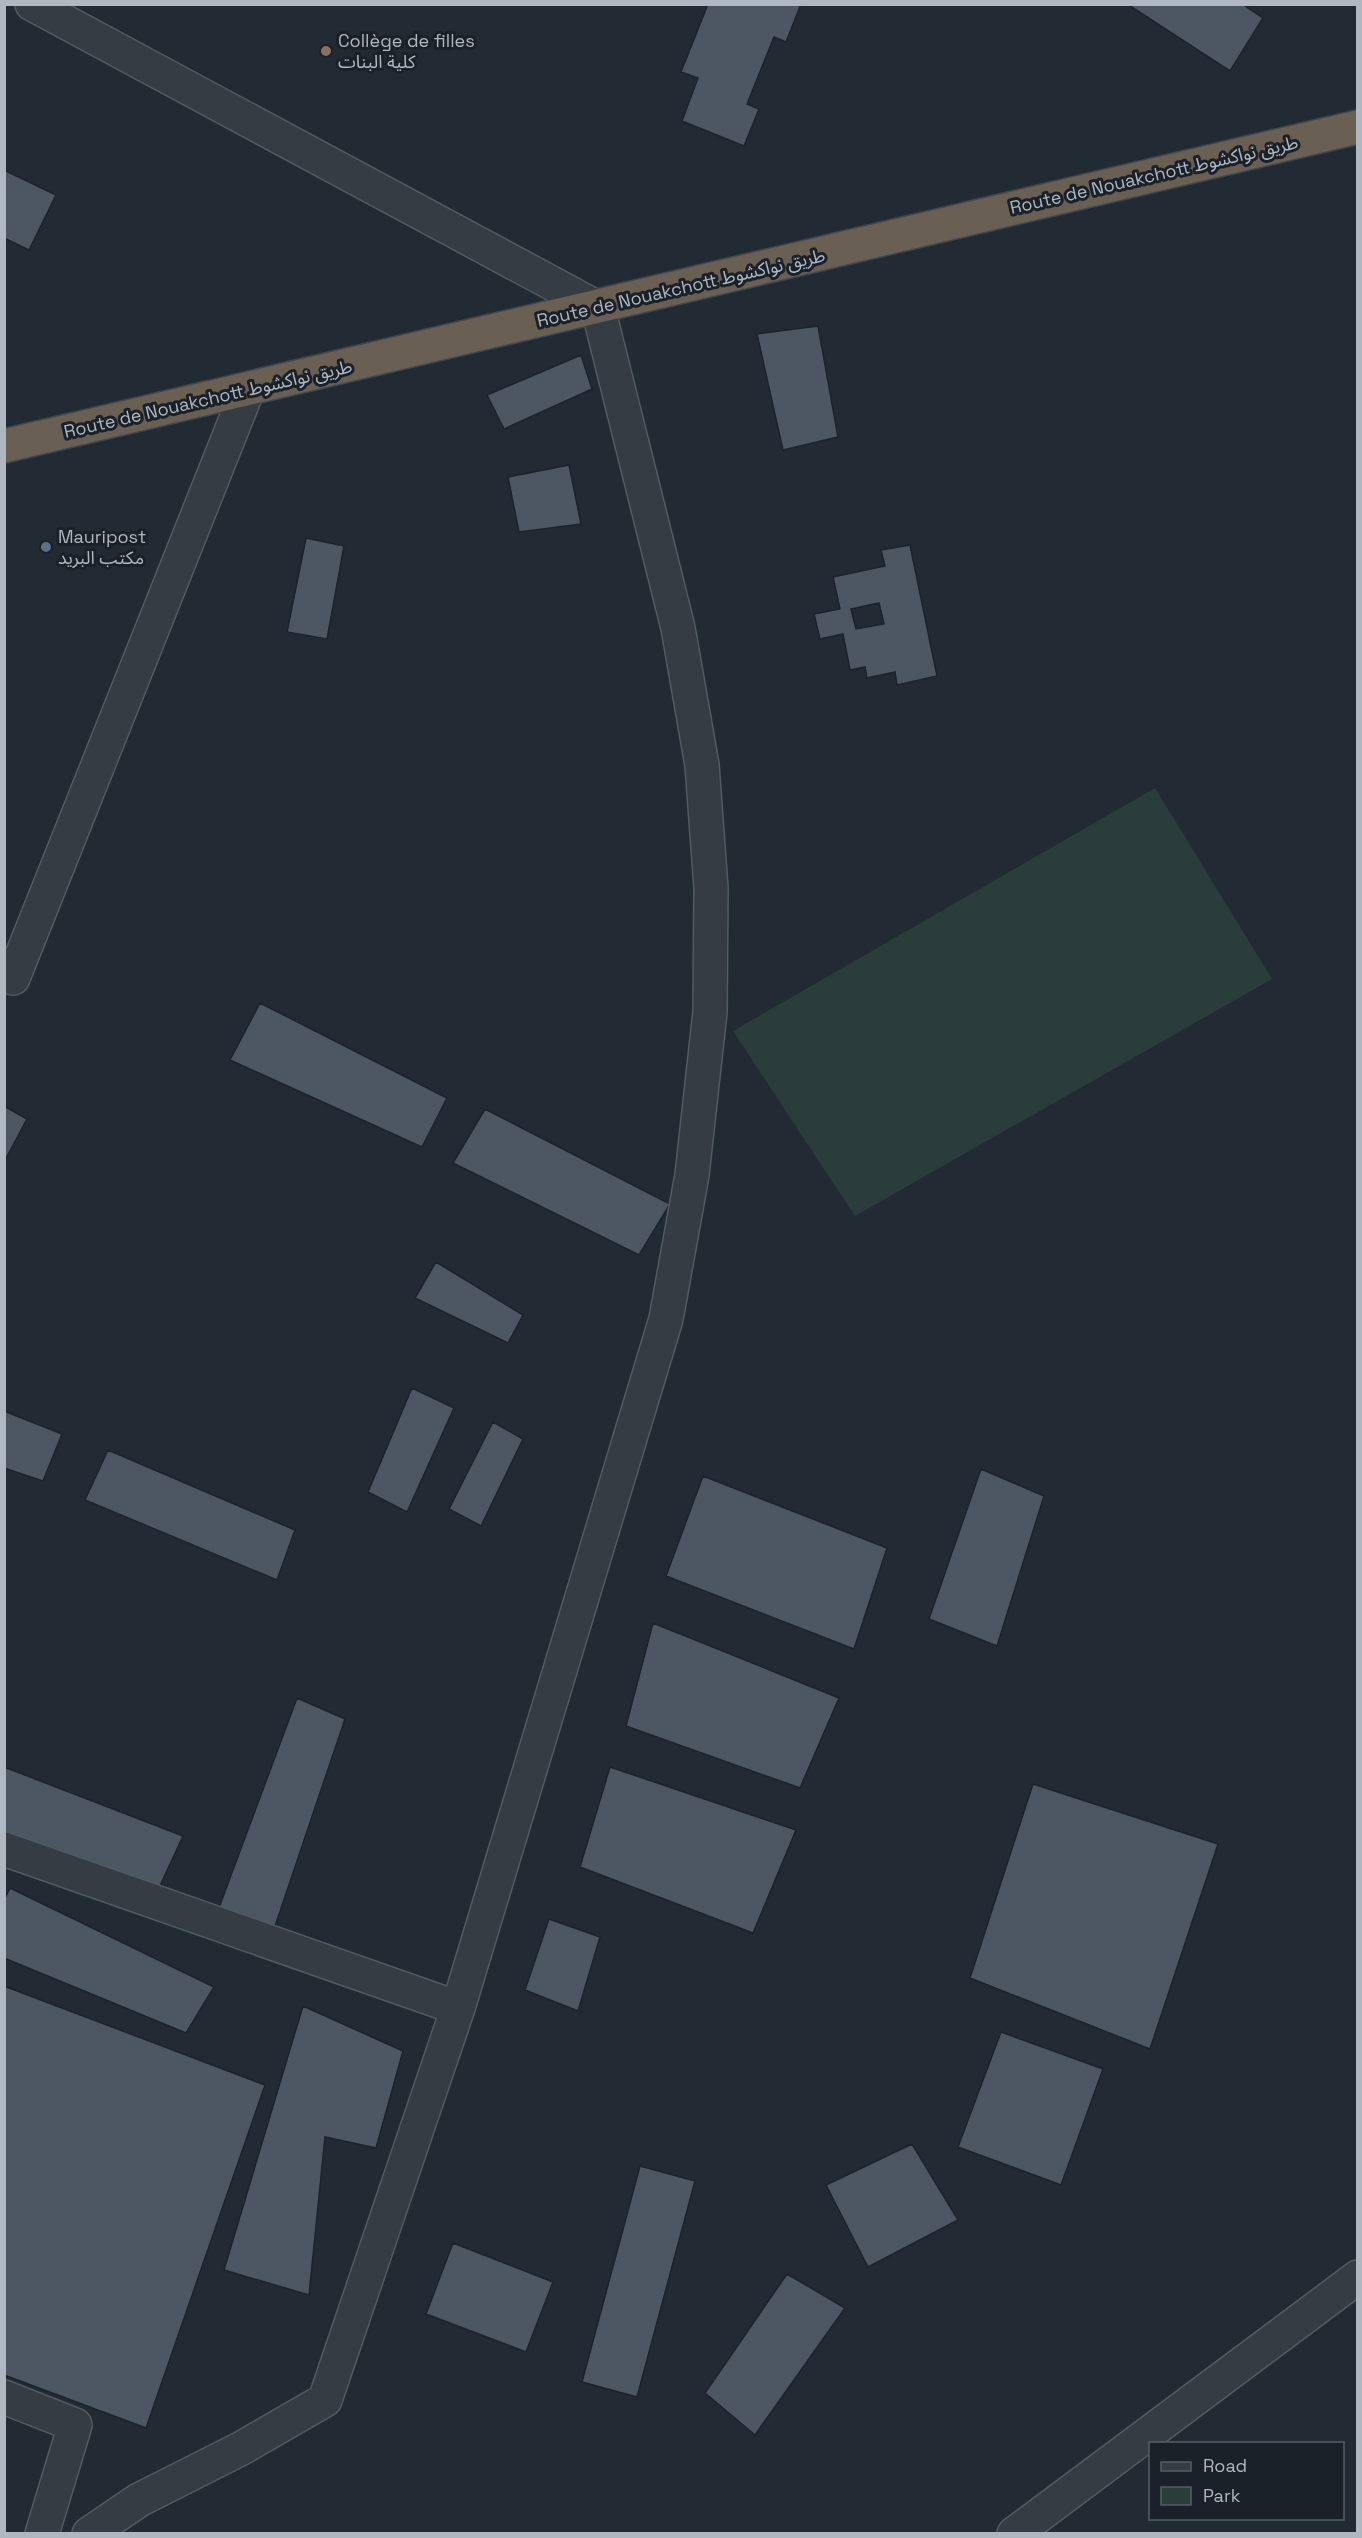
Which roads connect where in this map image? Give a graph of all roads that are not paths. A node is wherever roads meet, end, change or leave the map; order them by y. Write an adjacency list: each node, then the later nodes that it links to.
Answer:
1 (32, 4): 3 (street)
2 (1358, 127): 3 (highway, Route de Nouakchott طريق نواكشوط)
3 (598, 308): 4 (highway, Route de Nouakchott طريق نواكشوط); 8 (street)
4 (248, 389): 5 (highway, Route de Nouakchott طريق نواكشوط); 6 (street)
5 (4, 446)
6 (4, 975)
7 (4, 1849): 8 (street)
8 (458, 2008): 12 (street)
9 (1358, 2277): 13 (street)
10 (4, 2397): 11 (street)
11 (42, 2534)
12 (89, 2534)
13 (1014, 2534)

